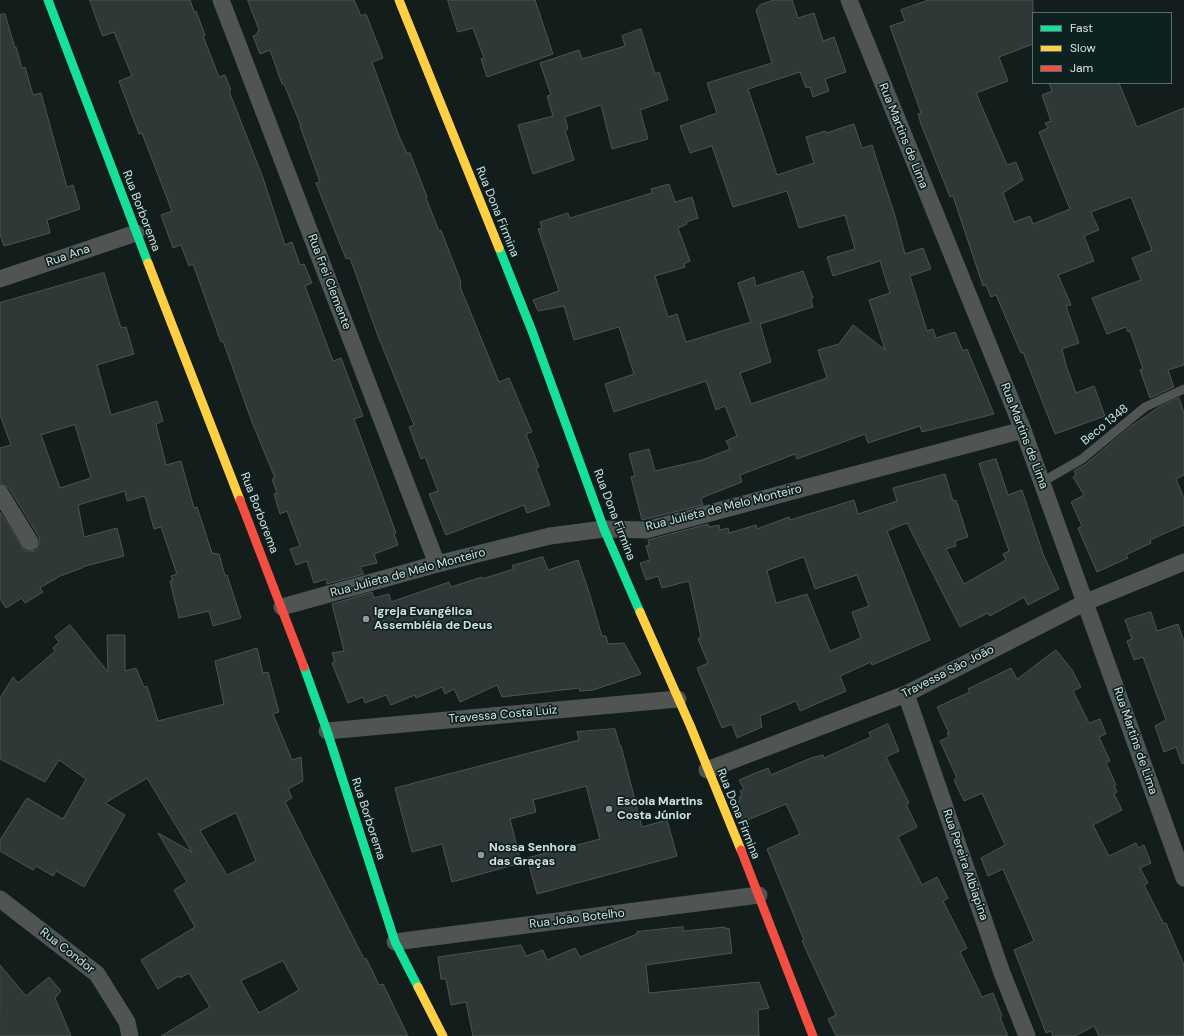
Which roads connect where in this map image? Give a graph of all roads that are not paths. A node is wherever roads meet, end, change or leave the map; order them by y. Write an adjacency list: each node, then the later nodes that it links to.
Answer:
1 (48, 0): 5 (street, Rua Borborema)
2 (221, 0): 14 (street, Rua Frei Clemente)
3 (399, 0): 11 (street, Rua Dona Firmina)
4 (849, 0): 8 (street, Rua Martins de Lima)
5 (136, 233): 6 (street, Rua Ana); 16 (street, Rua Borborema)
6 (0, 278)
7 (1184, 389): 9 (lane, Beco 1348)
8 (1023, 430): 9 (street, Rua Martins de Lima); 11 (street, Rua Julieta de Melo Monteiro)
9 (1042, 482): 15 (street, Rua Martins de Lima)
10 (0, 493): 12 (street)
11 (604, 529): 14 (street, Rua Julieta de Melo Monteiro); 18 (street, Rua Dona Firmina)
12 (30, 542)
13 (1184, 562): 15 (street, Travessa São João)
14 (437, 564): 16 (street, Rua Julieta de Melo Monteiro)
15 (1086, 602): 17 (street, Travessa São João); 21 (street, Rua Martins de Lima)
16 (282, 607): 19 (street, Rua Borborema)
17 (906, 694): 20 (street, Travessa São João); 28 (street, Rua Pereira Albiapina)
18 (678, 699): 19 (street, Travessa Costa Luiz); 20 (street, Rua Dona Firmina)
19 (327, 731): 24 (street, Rua Borborema)
20 (707, 770): 22 (street, Rua Dona Firmina)
21 (1184, 878)
22 (759, 895): 24 (street, Rua João Botelho); 27 (street, Rua Dona Firmina)
23 (0, 899): 25 (street, Rua Condor)
24 (395, 942): 26 (street, Rua Borborema)
25 (130, 1036)
26 (442, 1036)
27 (812, 1036)
28 (1027, 1036)

